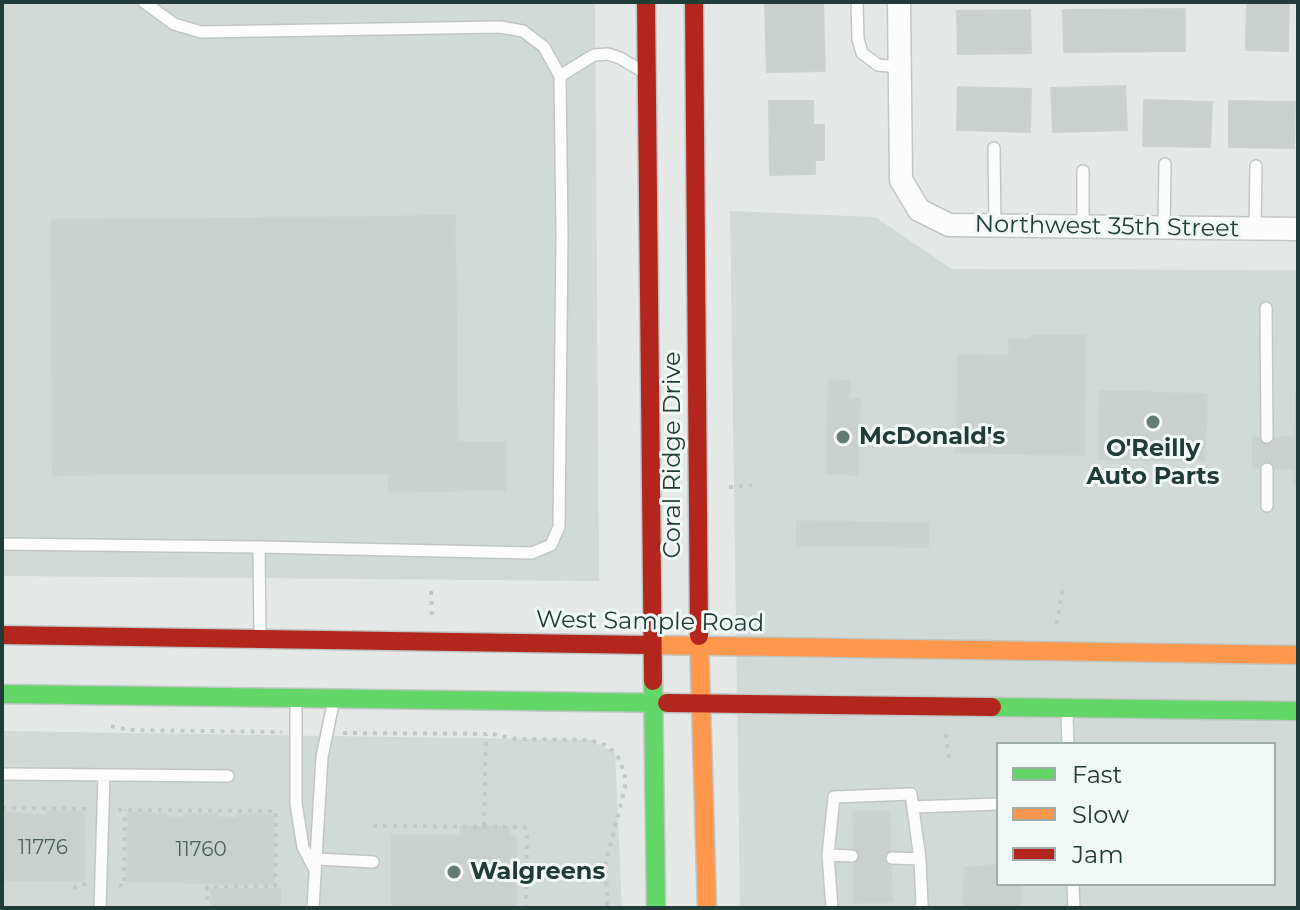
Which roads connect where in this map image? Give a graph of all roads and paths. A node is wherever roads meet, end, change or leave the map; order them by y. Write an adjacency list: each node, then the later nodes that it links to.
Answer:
1 (144, 2): 8 (lane)
2 (646, 2): 7 (main road, Coral Ridge Drive)
3 (694, 2): 33 (main road, Coral Ridge Drive)
4 (857, 2): 6 (lane)
5 (899, 2): 6 (street)
6 (900, 67): 13 (street, Northwest 35th Street)
7 (646, 74): 8 (lane); 32 (main road, Coral Ridge Drive)
8 (560, 76): 25 (lane)
9 (994, 148): 13 (lane)
10 (1165, 164): 15 (lane)
11 (1256, 166): 16 (lane)
12 (1083, 171): 14 (lane)
13 (995, 226): 14 (street, Northwest 35th Street)
14 (1083, 226): 15 (street, Northwest 35th Street)
15 (1164, 227): 16 (street, Northwest 35th Street)
16 (1255, 228): 17 (street, Northwest 35th Street)
17 (1298, 229)
18 (1266, 308): 19 (lane)
19 (1267, 437)
20 (1267, 469): 23 (lane)
21 (752, 485): 22 (path)
22 (729, 487)
23 (1267, 506)
24 (2, 544): 25 (lane)
25 (259, 547): 31 (lane)
26 (1063, 584): 29 (path)
27 (431, 591): 28 (path)
28 (432, 618)
29 (1057, 626)
30 (2, 635): 31 (main road, West Sample Road)
31 (260, 640): 32 (main road, West Sample Road)
32 (652, 646): 33 (main road, West Sample Road); 38 (main road, Coral Ridge Drive)
33 (699, 648): 34 (main road, West Sample Road); 39 (main road, Coral Ridge Drive)
34 (1298, 655)
35 (2, 694): 36 (main road)
36 (296, 699): 37 (main road); 43 (lane)
37 (334, 699): 38 (main road); 44 (lane)
38 (653, 703): 39 (main road); 70 (main road, Coral Ridge Drive)
39 (700, 704): 40 (main road); 71 (main road, Coral Ridge Drive)
40 (1067, 709): 41 (main road); 47 (lane)
41 (1298, 711)
42 (106, 725): 43 (path)
43 (296, 732): 63 (lane)
44 (327, 733): 45 (path); 63 (lane)
45 (486, 734): 57 (path); 69 (path)
46 (946, 734): 48 (path)
47 (1068, 742)
48 (949, 759)
49 (2, 774): 50 (lane)
50 (104, 776): 51 (lane); 55 (lane)
51 (228, 776)
52 (996, 804): 53 (lane)
53 (913, 807): 58 (lane); 61 (lane)
54 (2, 808): 55 (path)
55 (103, 810): 65 (lane); 66 (path)
56 (373, 826): 57 (path)
57 (484, 826): 68 (path)
58 (828, 855): 59 (lane); 72 (lane)
59 (852, 856)
60 (892, 858): 61 (lane)
61 (920, 859): 73 (lane)
62 (373, 862): 63 (lane)
63 (316, 864): 67 (lane)
64 (1073, 886): 74 (lane)
65 (100, 908)
66 (207, 908)
67 (313, 908)
68 (526, 908)
69 (607, 908)
70 (656, 908)
71 (707, 908)
72 (832, 908)
73 (920, 908)
74 (1074, 908)

